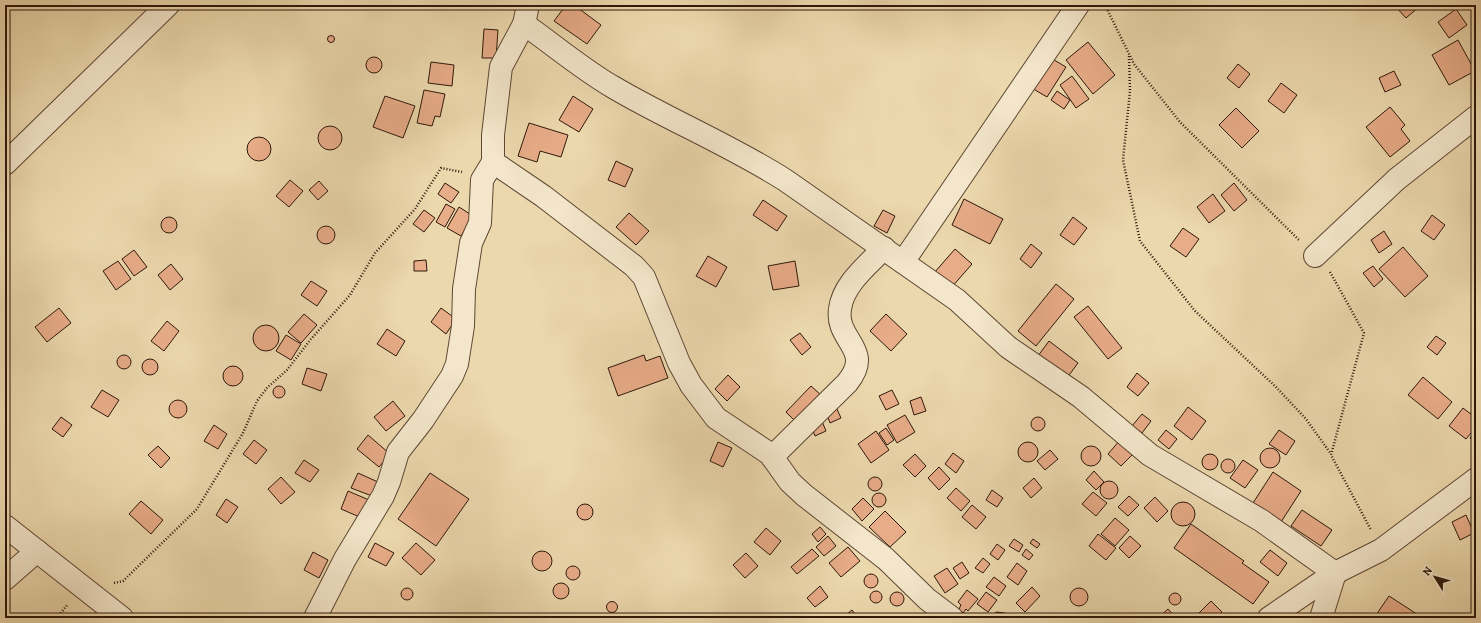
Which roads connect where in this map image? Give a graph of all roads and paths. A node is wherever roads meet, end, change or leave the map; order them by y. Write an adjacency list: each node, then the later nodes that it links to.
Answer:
1 (168, 5): 8 (street)
2 (1078, 5): 12 (street)
3 (1105, 5): 5 (path)
4 (526, 15): 7 (street); 10 (street)
5 (1129, 53): 11 (path); 13 (path)
6 (1476, 118): 11 (street)
7 (493, 162): 9 (street); 14 (street)
8 (5, 164)
9 (482, 180): 21 (path); 24 (street)
10 (884, 248): 12 (street); 14 (street)
11 (1315, 256): 13 (path)
12 (903, 262): 19 (street)
13 (1331, 455): 17 (path)
14 (772, 457): 25 (street)
15 (1476, 479): 17 (street)
16 (5, 526): 18 (street)
17 (1381, 550): 19 (street)
18 (37, 551): 20 (street); 21 (street)
19 (1335, 573): 26 (street); 27 (street)
20 (5, 579)
21 (89, 591): 22 (path); 23 (street)
22 (57, 618)
23 (122, 618)
24 (315, 618)
25 (952, 618)
26 (1269, 618)
27 (1321, 618)

